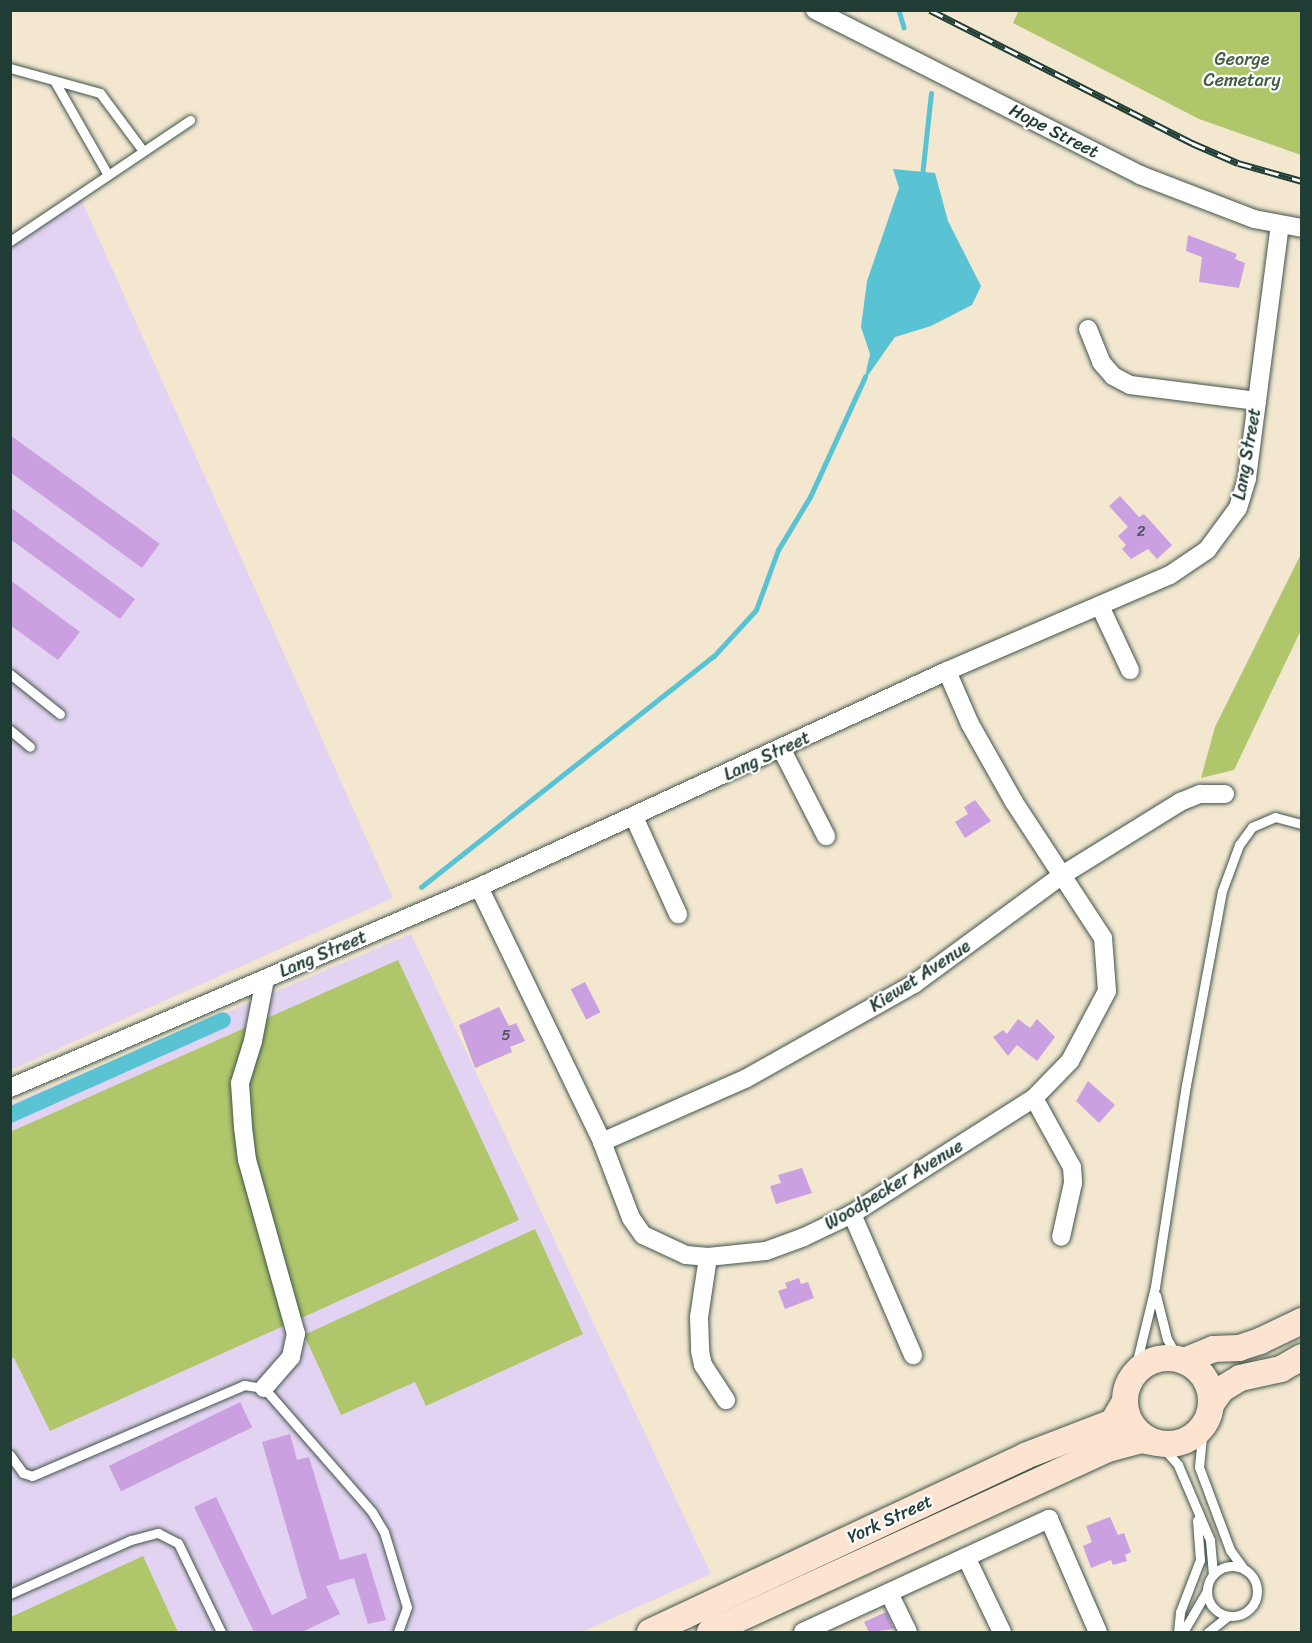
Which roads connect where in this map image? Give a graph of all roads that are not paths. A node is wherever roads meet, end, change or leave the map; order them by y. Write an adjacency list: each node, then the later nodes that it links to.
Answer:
1 (815, 10): 7 (street, Hope Street)
2 (10, 68): 3 (lane)
3 (55, 82): 5 (lane); 6 (lane)
4 (190, 120): 5 (lane)
5 (143, 152): 6 (lane)
6 (108, 175): 9 (lane)
7 (1280, 225): 8 (street, Hope Street); 11 (street, Lang Street)
8 (1302, 228)
9 (10, 241)
10 (1088, 328): 11 (street)
11 (1257, 401): 12 (street, Lang Street)
12 (1100, 606): 13 (street); 14 (street, Lang Street)
13 (1130, 670)
14 (947, 671): 19 (street, Lang Street); 24 (street, Woodpecker Avenue)
15 (10, 674): 16 (lane)
16 (60, 714)
17 (10, 730): 18 (lane)
18 (30, 747)
19 (782, 750): 21 (street, Lang Street); 23 (street)
20 (1225, 794): 24 (street, Kiewet Avenue)
21 (634, 817): 25 (street, Lang Street); 26 (street)
22 (1302, 824): 34 (lane)
23 (826, 836)
24 (1064, 874): 29 (street, Woodpecker Avenue); 30 (street, Kiewet Avenue)
25 (479, 887): 27 (street, Lang Street); 30 (street, Woodpecker Avenue)
26 (678, 914)
27 (265, 979): 28 (street, Lang Street); 40 (street)
28 (10, 1088)
29 (1034, 1098): 31 (street, Woodpecker Avenue); 32 (street)
30 (602, 1142): 33 (street, Woodpecker Avenue)
31 (852, 1215): 33 (street, Woodpecker Avenue); 36 (street)
32 (1061, 1237)
33 (708, 1257): 41 (street)
34 (1155, 1287): 38 (lane); 39 (lane)
35 (1302, 1321): 38 (main road)
36 (913, 1355)
37 (1302, 1357): 43 (main road, York Street)
38 (1181, 1360): 39 (main road); 43 (main road)
39 (1134, 1373): 42 (main road, York Street)
40 (264, 1388): 45 (lane); 56 (lane)
41 (726, 1400)
42 (1124, 1403): 44 (main road); 57 (main road, York Street)
43 (1207, 1416): 44 (main road, York Street); 48 (lane)
44 (1158, 1444): 46 (lane); 58 (main road, York Street)
45 (10, 1455)
46 (1195, 1504): 49 (lane); 62 (lane)
47 (966, 1557): 51 (street); 60 (street); 61 (street)
48 (1244, 1569): 49 (lane); 53 (lane)
49 (1213, 1575): 50 (lane)
50 (1207, 1591): 53 (lane); 62 (lane)
51 (890, 1593): 54 (street); 59 (street)
52 (10, 1594): 55 (lane)
53 (1228, 1616): 63 (lane)
54 (811, 1631)
55 (221, 1632)
56 (398, 1632)
57 (650, 1632)
58 (710, 1632)
59 (908, 1632)
60 (1002, 1632)
61 (1098, 1632)
62 (1180, 1632)
63 (1208, 1632)

